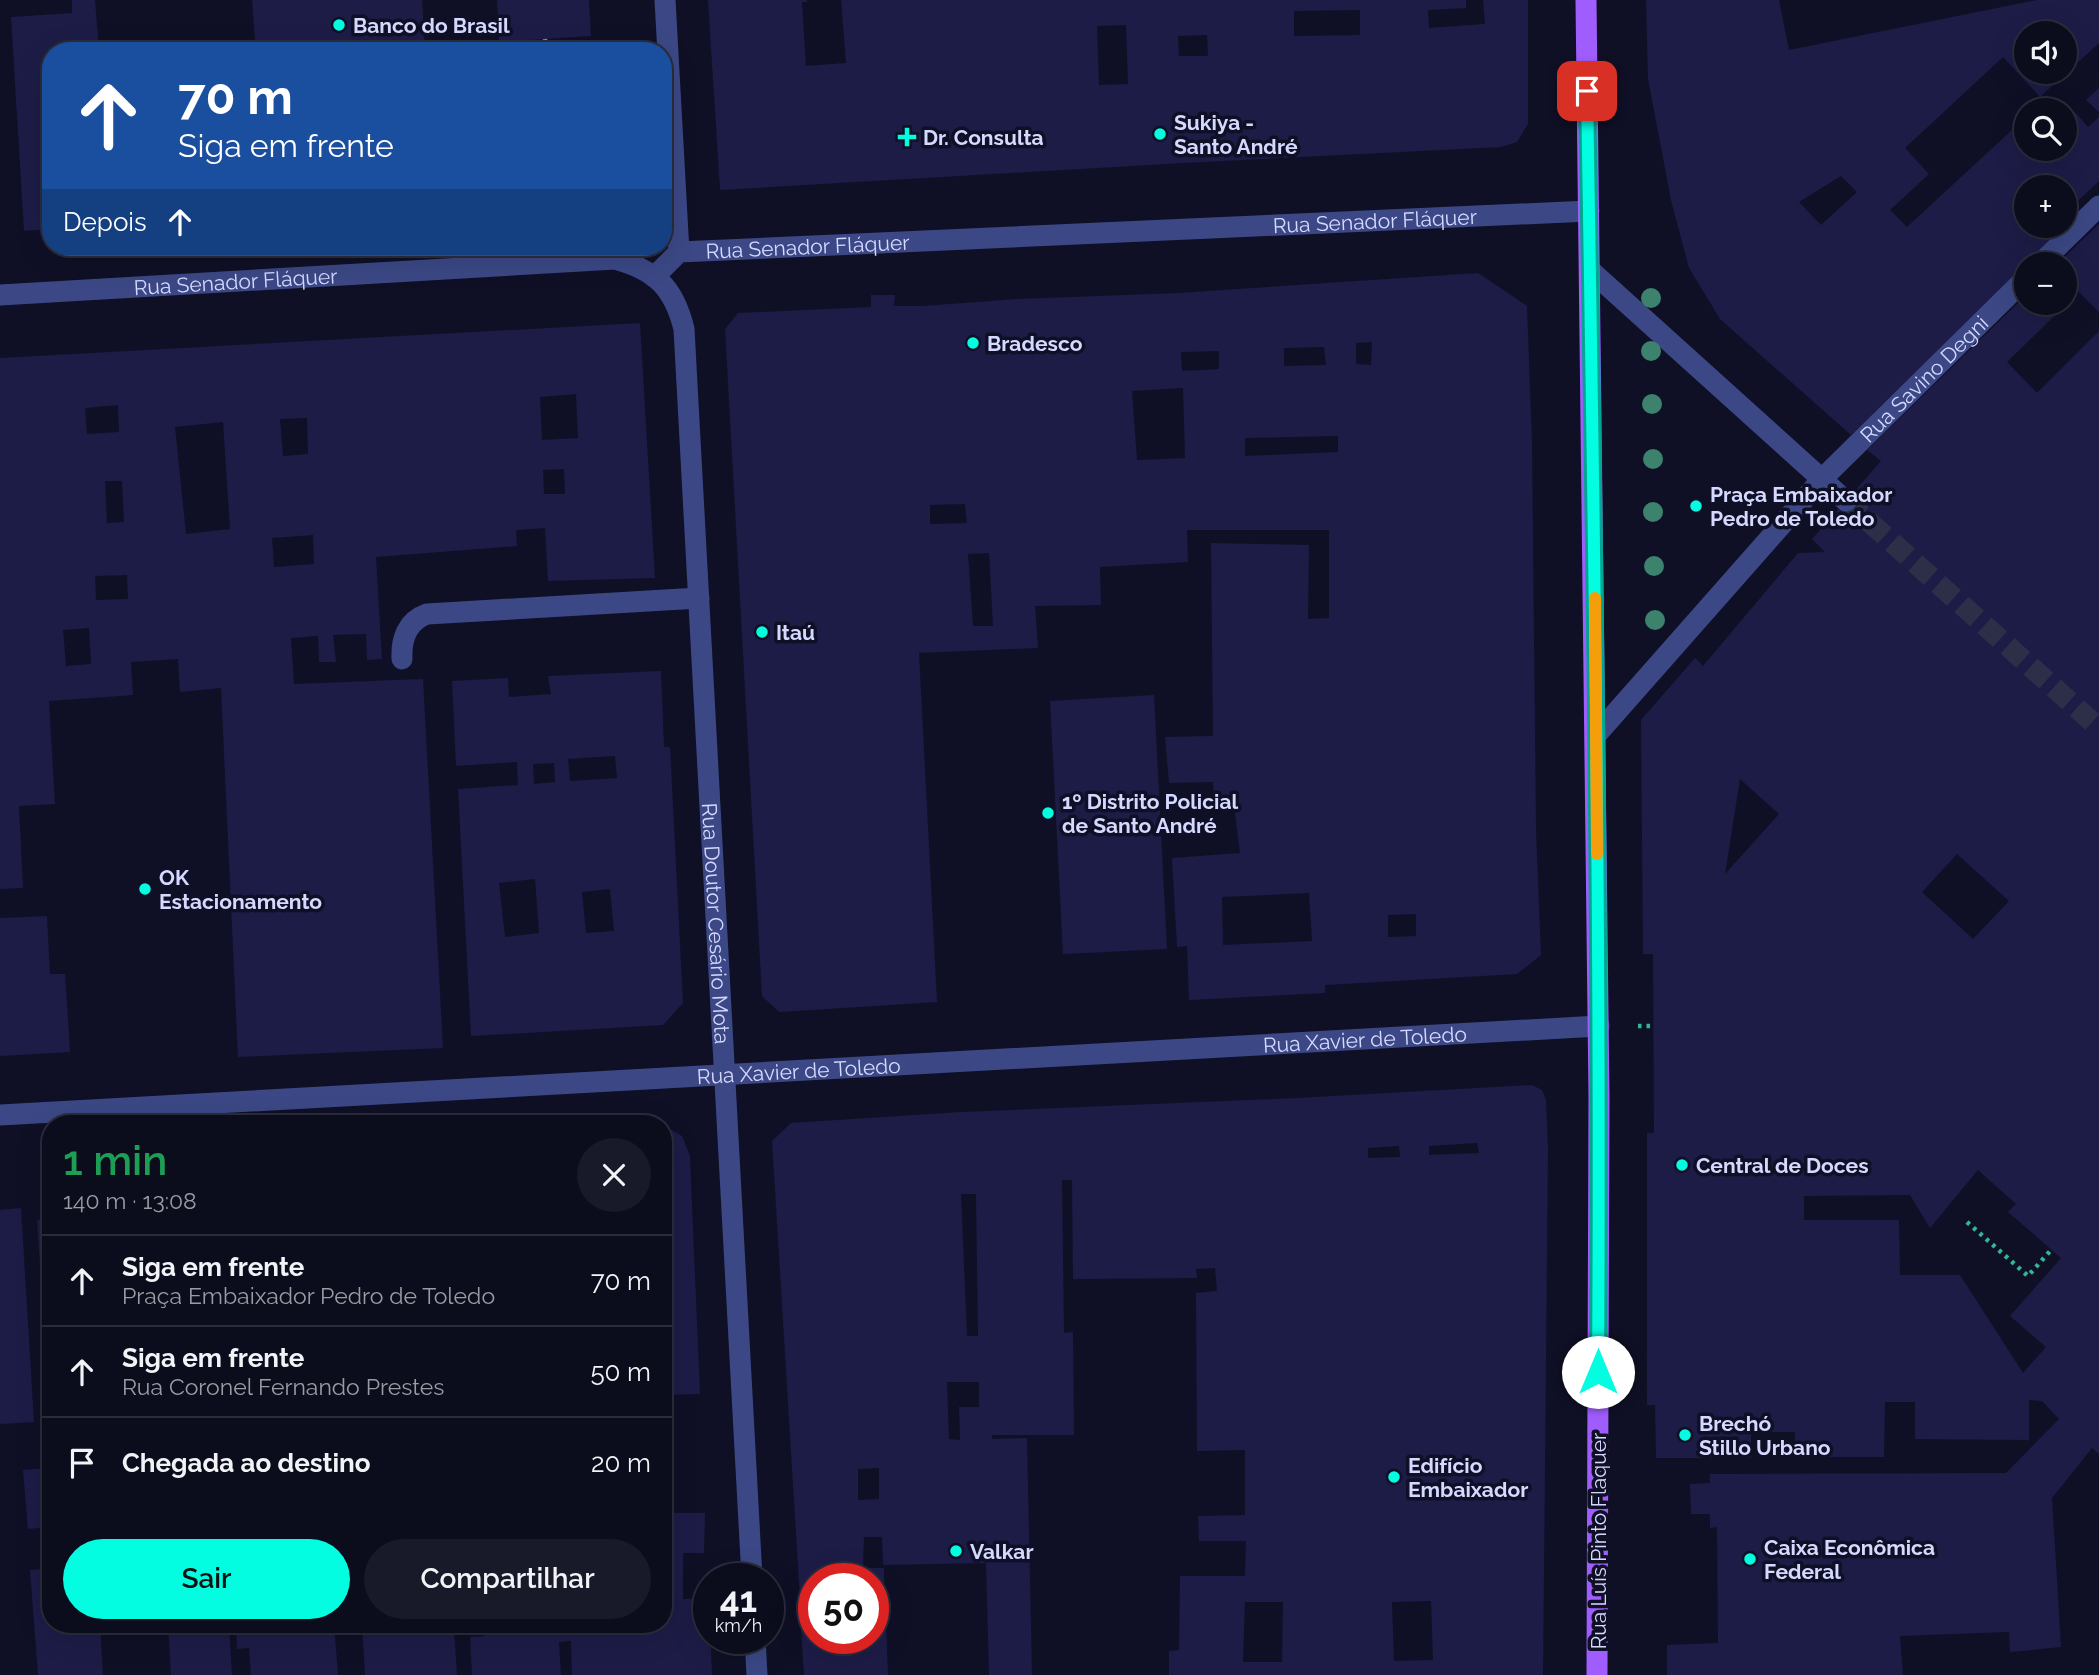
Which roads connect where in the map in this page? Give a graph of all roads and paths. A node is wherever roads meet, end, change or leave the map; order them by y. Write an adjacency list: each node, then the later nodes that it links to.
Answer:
1 (665, 0): 5 (street)
2 (1586, 0): 8 (main road)
3 (545, 39): 4 (path)
4 (545, 42)
5 (667, 42)
6 (672, 126): 10 (street)
7 (2099, 206): 9 (street)
8 (1589, 211): 10 (street, Rua Senador Fláquer); 11 (main road)
9 (2052, 252)
10 (679, 253): 12 (street, Rua Senador Fláquer)
11 (1590, 270): 15 (street); 19 (main road)
12 (654, 277): 14 (street, Rua Senador Fláquer); 17 (street, Rua Doutor Cesário Mota)
13 (2014, 290): 15 (street, Rua Savino Degni)
14 (0, 295)
15 (1822, 479): 16 (street); 19 (street)
16 (1846, 501)
17 (699, 598): 18 (street); 21 (street, Rua Doutor Cesário Mota)
18 (402, 659)
19 (1597, 734): 20 (main road, Rua Luís Pinto Flaquer)
20 (1599, 1026): 21 (street, Rua Xavier de Toledo); 28 (main road, Rua Luís Pinto Flaquer)
21 (725, 1075): 22 (street, Rua Xavier de Toledo); 25 (street, Rua Doutor Cesário Mota)
22 (0, 1115)
23 (1966, 1222): 24 (path)
24 (2051, 1250)
25 (751, 1563)
26 (756, 1654): 27 (street)
27 (757, 1675)
28 (1597, 1675)

